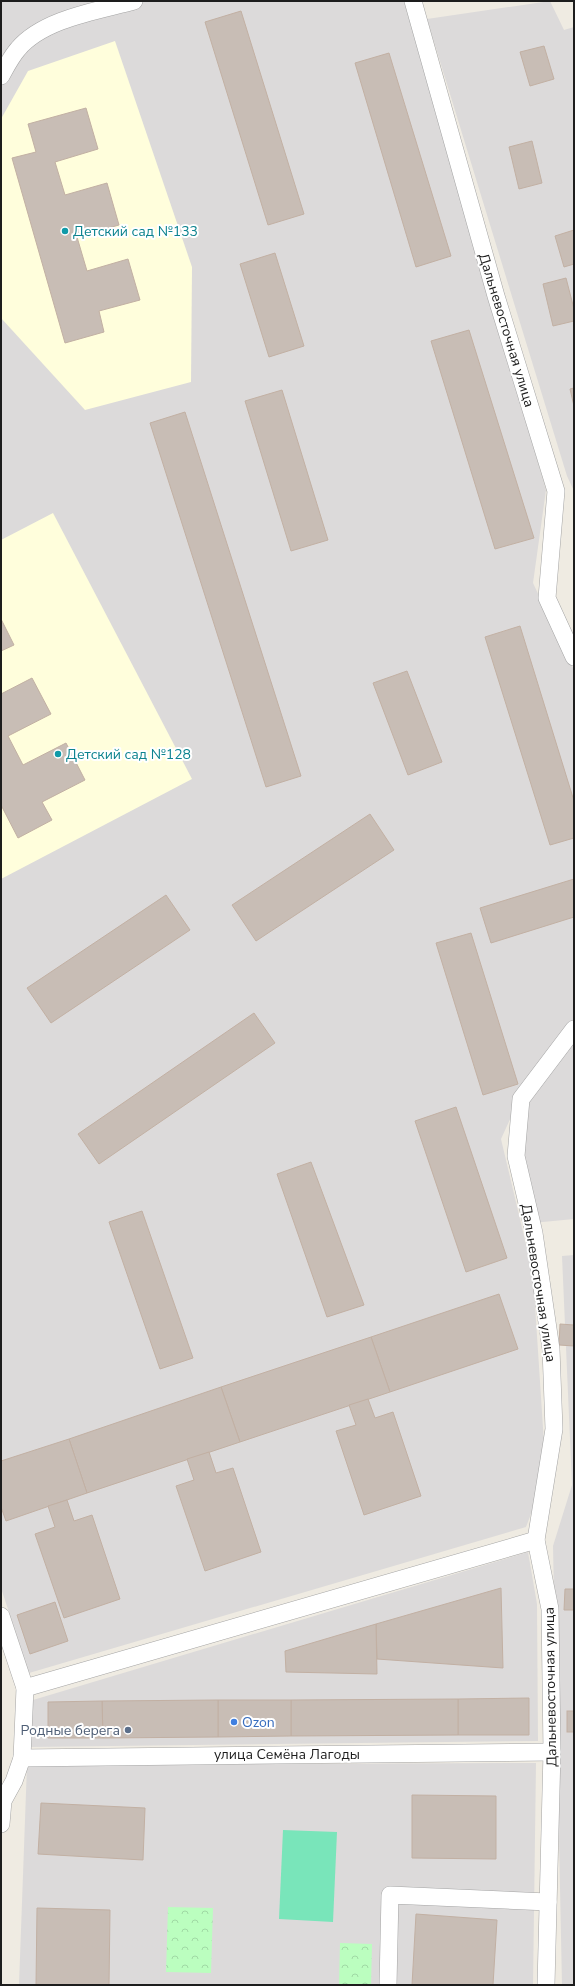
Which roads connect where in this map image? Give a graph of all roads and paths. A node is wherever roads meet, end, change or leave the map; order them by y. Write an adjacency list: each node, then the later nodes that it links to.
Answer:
1 (134, 1): 3 (street)
2 (413, 1): 4 (street, Дальневосточная улица)
3 (1, 76)
4 (574, 657)
5 (574, 1029): 6 (street, Дальневосточная улица)
6 (536, 1540): 8 (street); 9 (street, Дальневосточная улица)
7 (1, 1616): 8 (street)
8 (25, 1688): 10 (street)
9 (552, 1752): 10 (street, улица Семёна Лагоды); 12 (street, Дальневосточная улица)
10 (22, 1758): 11 (street)
11 (1, 1824)
12 (548, 1902): 13 (street); 14 (street, Дальневосточная улица)
13 (388, 1985)
14 (546, 1985)

